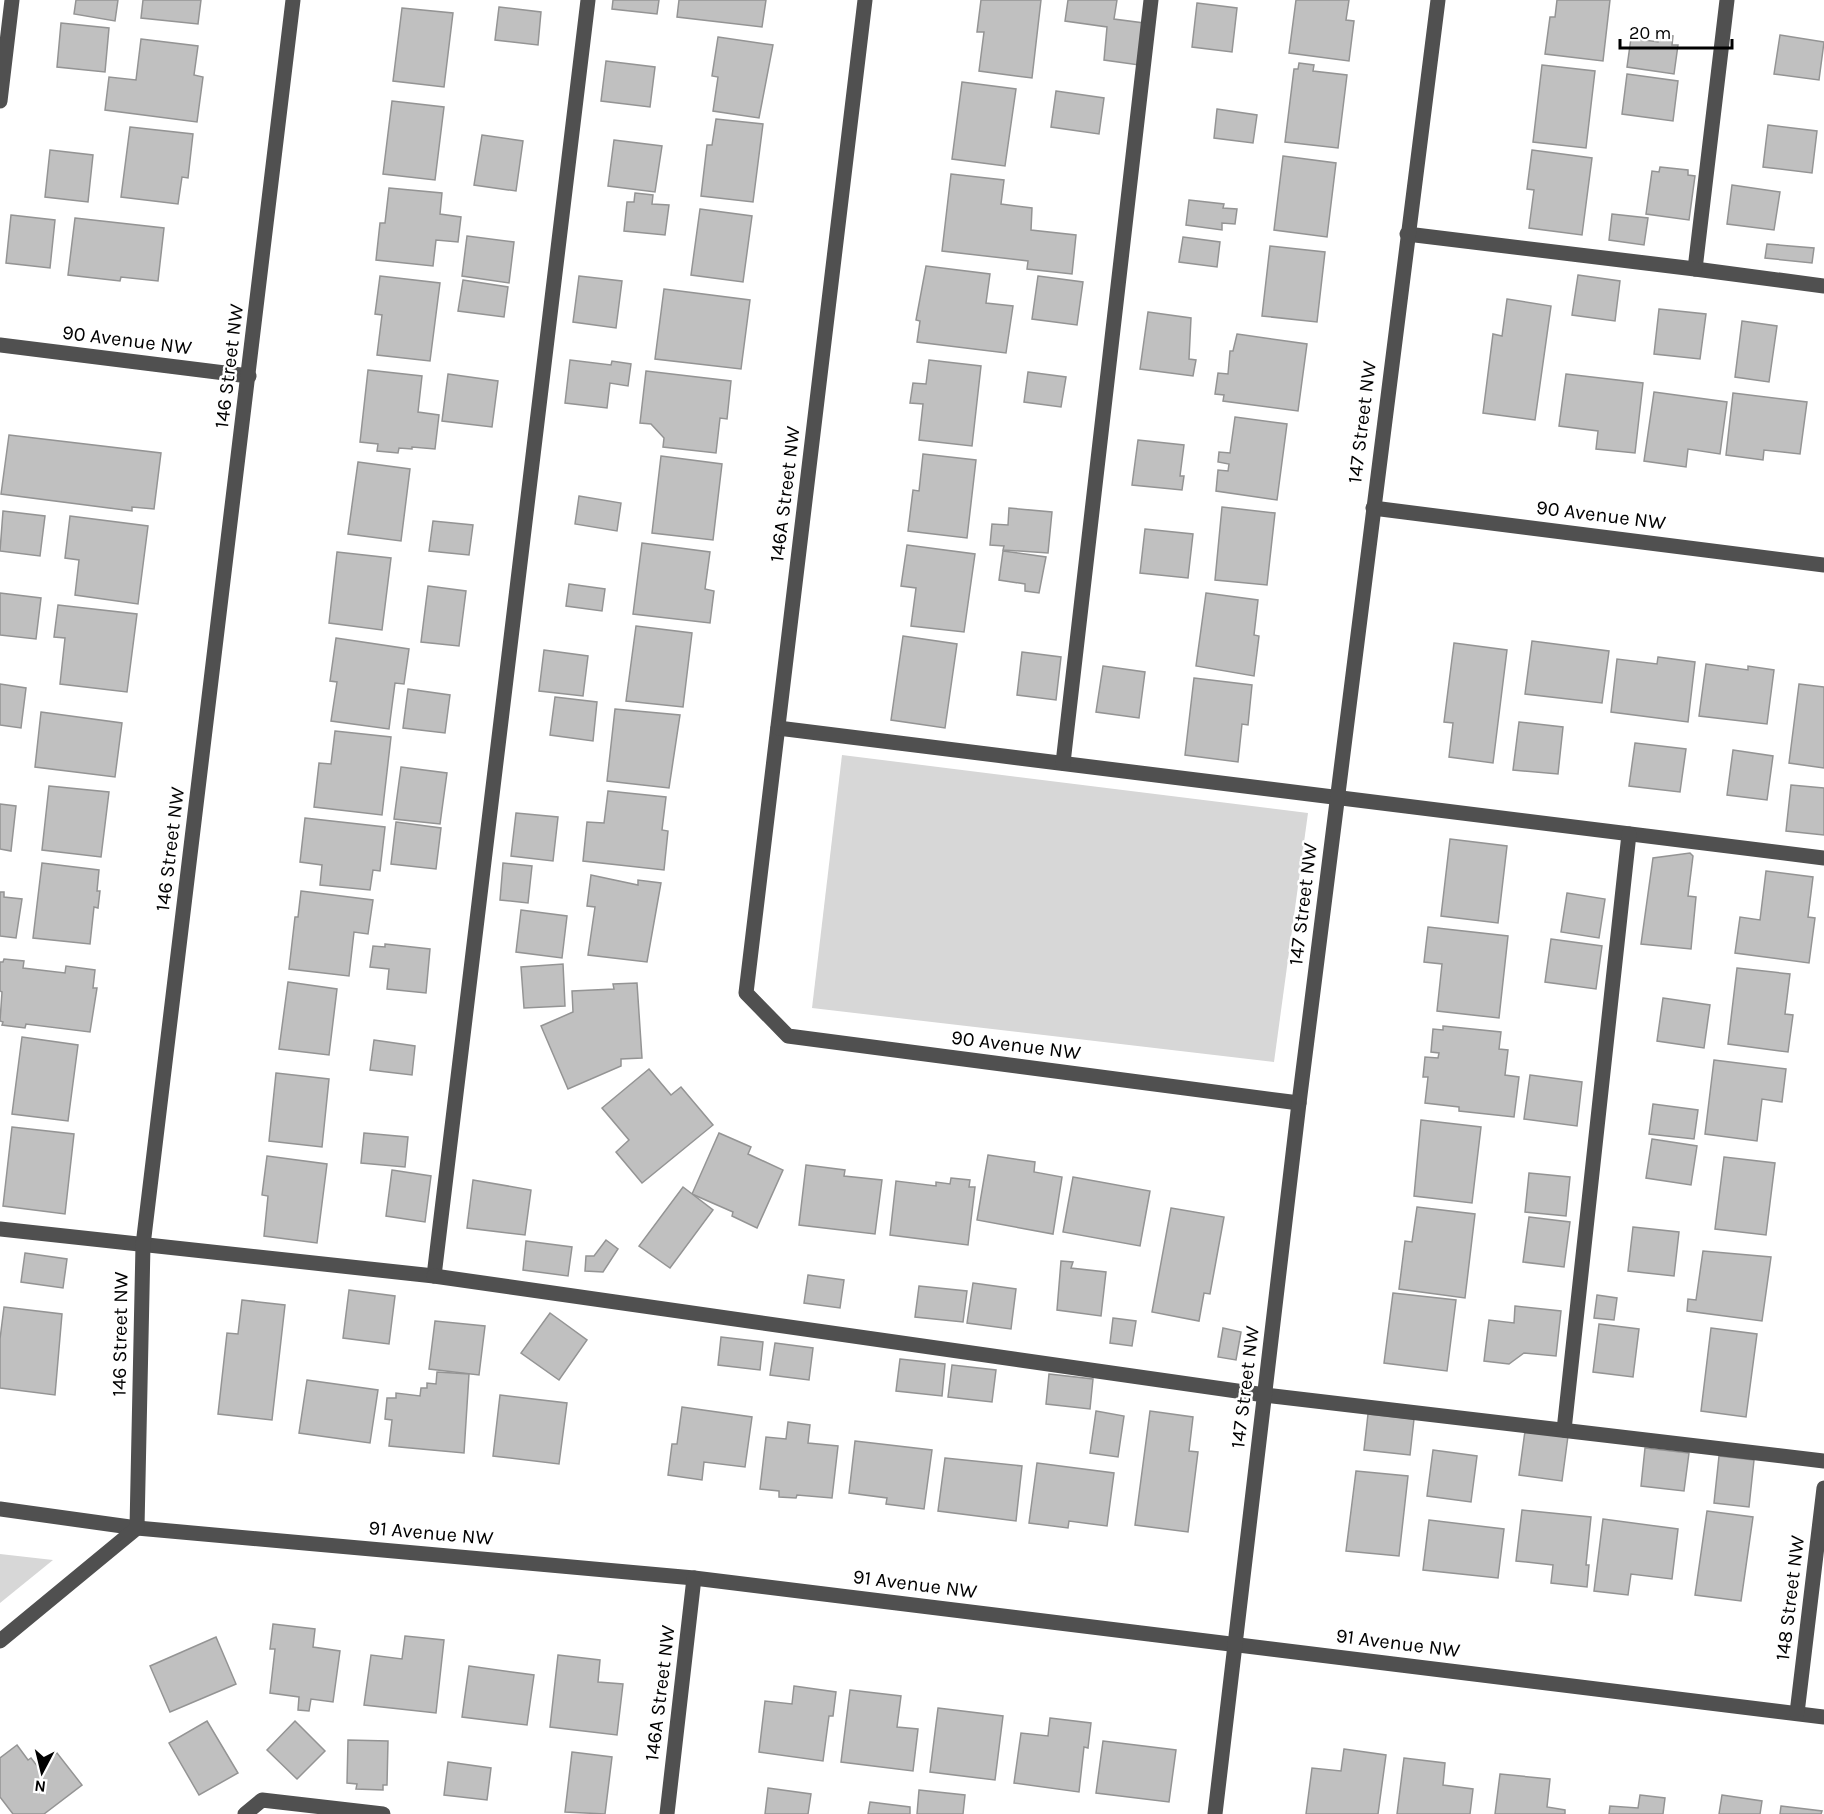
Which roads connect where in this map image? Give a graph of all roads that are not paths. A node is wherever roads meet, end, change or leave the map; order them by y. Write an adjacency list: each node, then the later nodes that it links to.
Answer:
1 (12, 0): 8 (street)
2 (293, 0): 13 (street, 146 Street NW)
3 (588, 0): 25 (street)
4 (865, 0): 16 (street, 146A Street NW)
5 (1151, 0): 17 (street)
6 (1438, 0): 9 (street, 147 Street NW)
7 (1727, 0): 10 (street)
8 (0, 101)
9 (1407, 234): 10 (street); 14 (street, 147 Street NW)
10 (1695, 269): 11 (street)
11 (1824, 286)
12 (0, 345): 13 (street, 90 Avenue NW)
13 (249, 376): 24 (street, 146 Street NW)
14 (1373, 507): 15 (street, 90 Avenue NW); 18 (street, 147 Street NW)
15 (1824, 565)
16 (778, 728): 17 (street); 21 (street, 146A Street NW)
17 (1064, 763): 18 (street)
18 (1337, 799): 19 (street); 22 (street, 147 Street NW)
19 (1629, 834): 20 (street); 27 (street)
20 (1824, 858)
21 (746, 993): 22 (street, 90 Avenue NW)
22 (1299, 1103): 26 (street, 147 Street NW)
23 (0, 1229): 24 (street)
24 (143, 1245): 25 (street); 31 (street, 146 Street NW)
25 (434, 1276): 26 (street)
26 (1265, 1395): 27 (street); 34 (street, 147 Street NW)
27 (1564, 1430): 28 (street)
28 (1824, 1461)
29 (1824, 1488): 35 (street, 148 Street NW)
30 (0, 1509): 31 (street, 91 Avenue NW)
31 (137, 1528): 32 (street, 91 Avenue NW); 33 (street)
32 (694, 1578): 34 (street, 91 Avenue NW); 39 (street, 146A Street NW)
33 (0, 1641)
34 (1236, 1645): 35 (street, 91 Avenue NW); 40 (street, 147 Street NW)
35 (1797, 1713): 36 (street, 91 Avenue NW)
36 (1824, 1717)
37 (245, 1814): 38 (street)
38 (383, 1814)
39 (667, 1814)
40 (1215, 1814)

